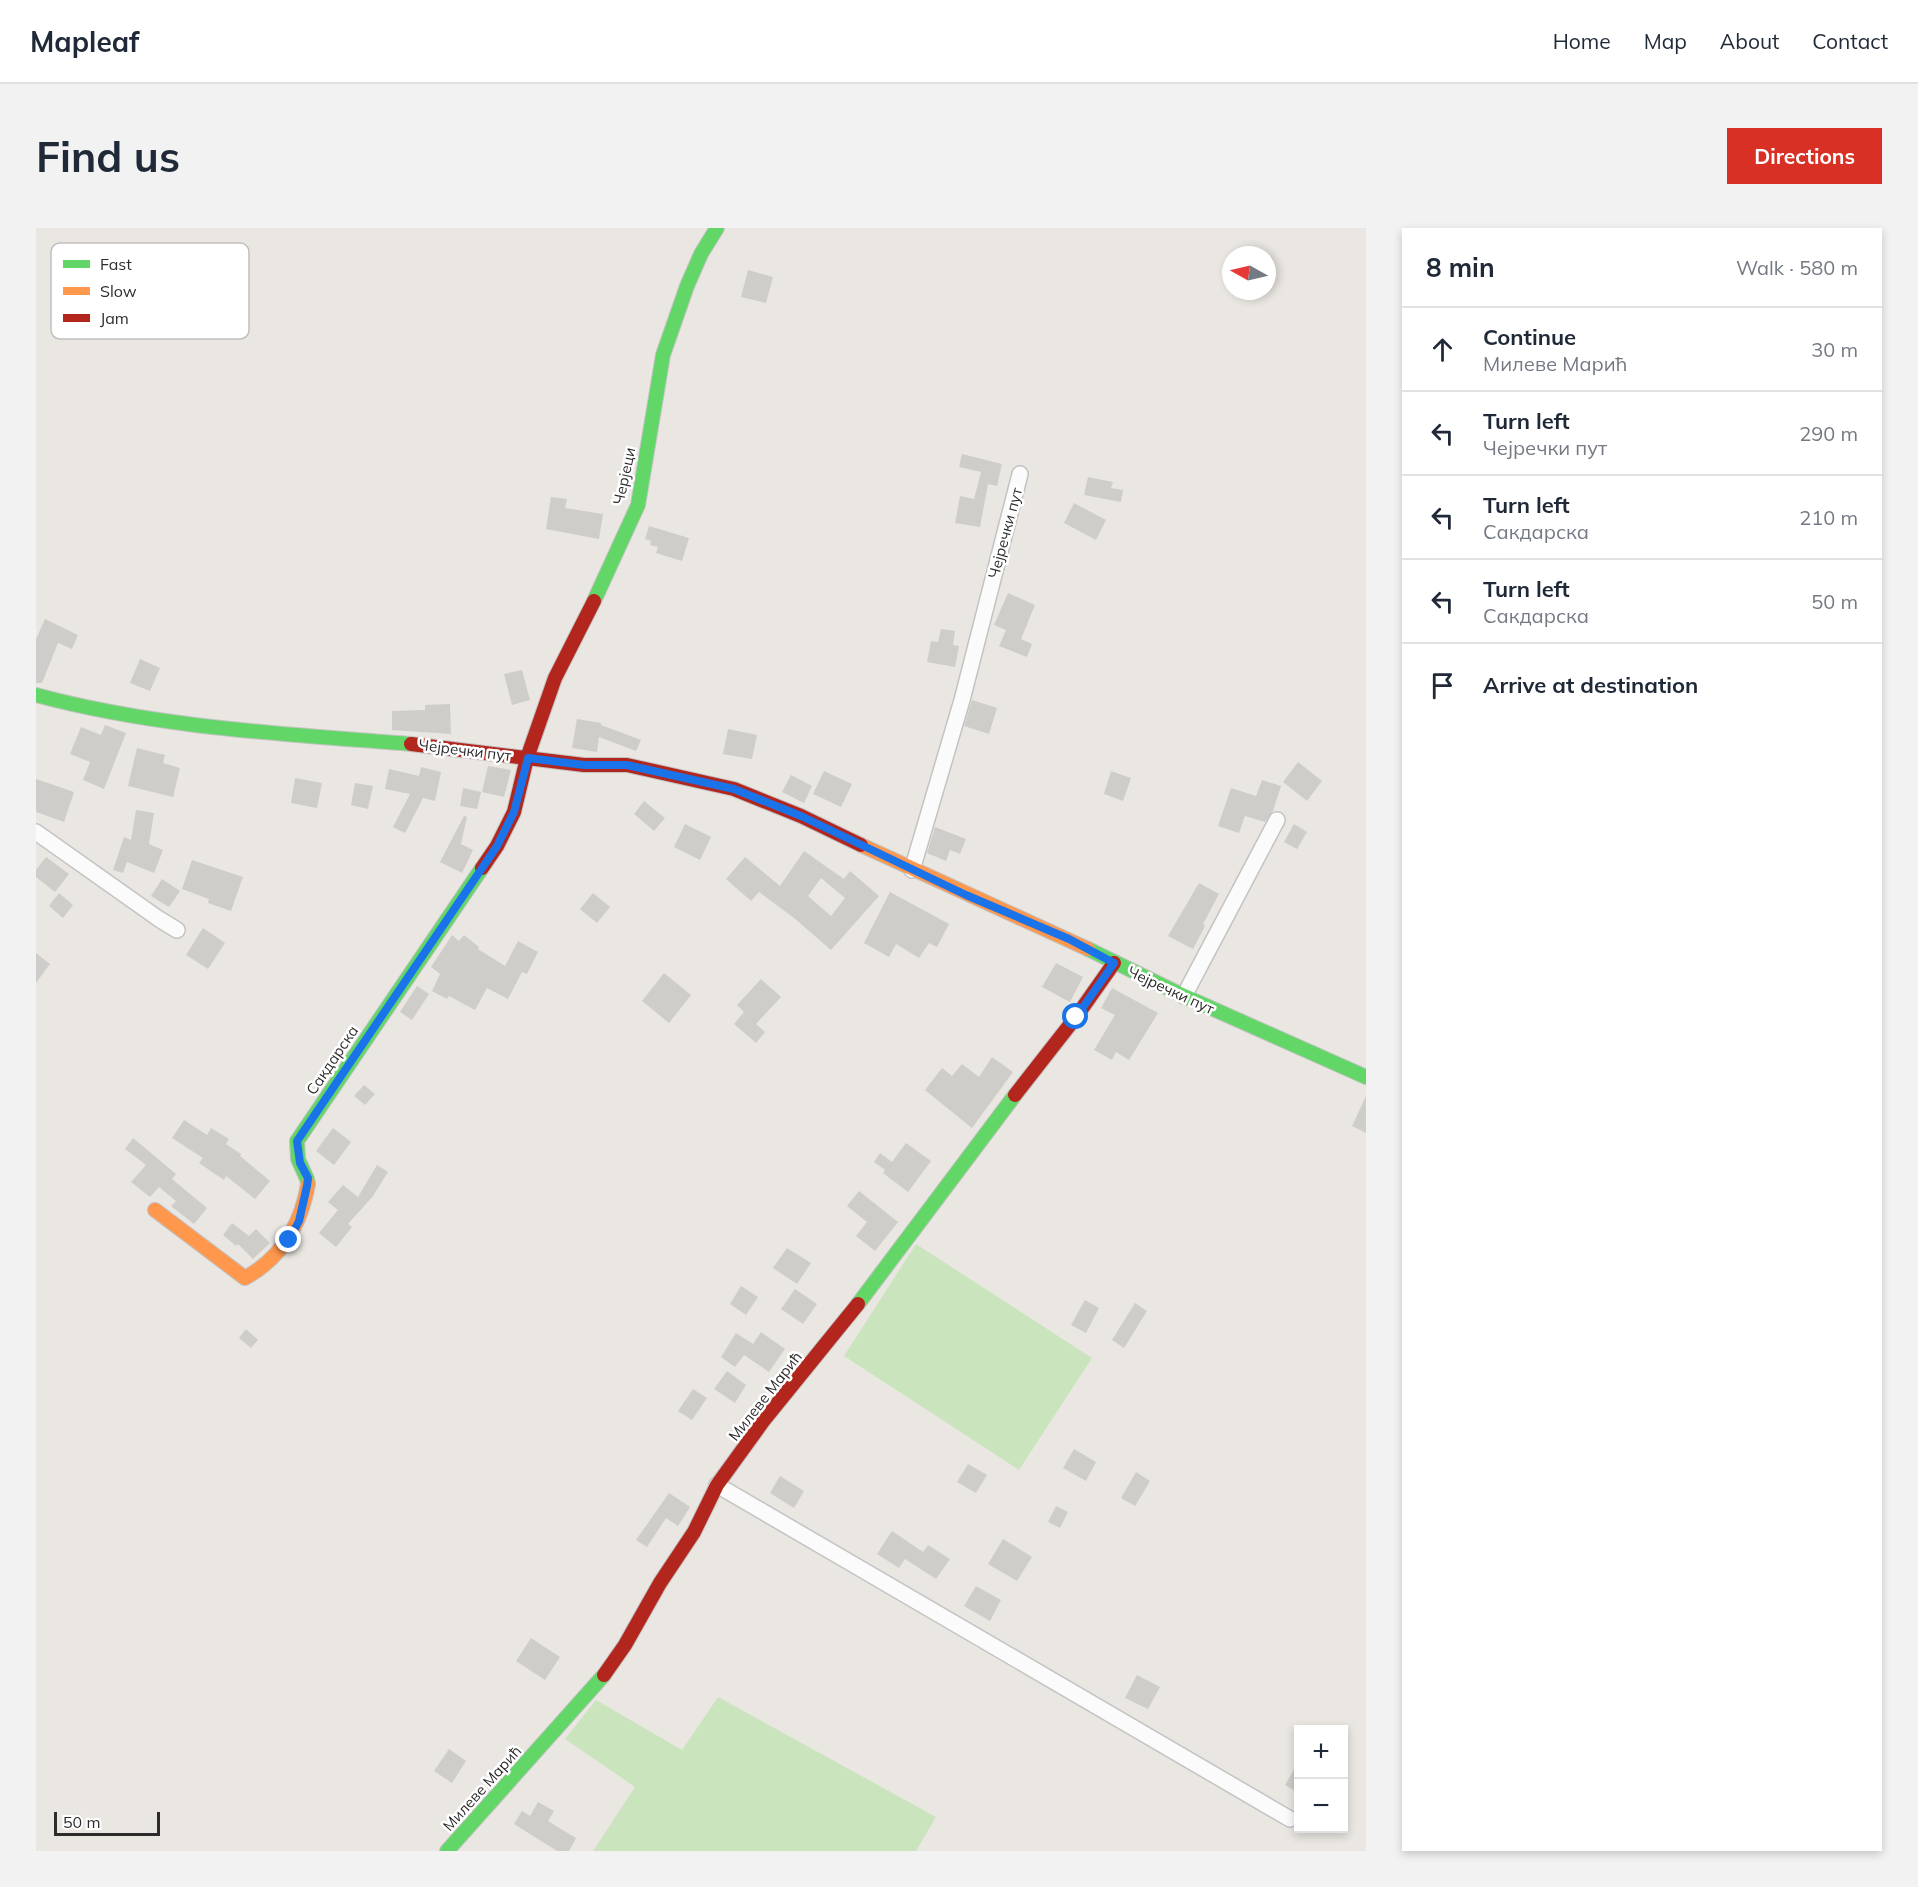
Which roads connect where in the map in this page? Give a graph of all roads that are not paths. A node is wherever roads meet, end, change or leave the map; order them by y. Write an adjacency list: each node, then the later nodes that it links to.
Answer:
1 (717, 228): 4 (street, Черјеци)
2 (1020, 474): 7 (street, Чејречки пут)
3 (36, 695): 4 (street, Чејречки пут)
4 (528, 758): 7 (street, Чејречки пут); 12 (street, Сакдарска)
5 (1277, 820): 10 (street)
6 (36, 832): 8 (street)
7 (912, 870): 9 (street, Чејречки пут)
8 (177, 930)
9 (1114, 963): 10 (street, Чејречки пут); 13 (street, Милеве Мaрић)
10 (1184, 996): 11 (street, Чејречки пут)
11 (1366, 1077)
12 (155, 1210)
13 (717, 1485): 14 (street); 15 (street, Милеве Мaрић)
14 (1290, 1819)
15 (447, 1851)

